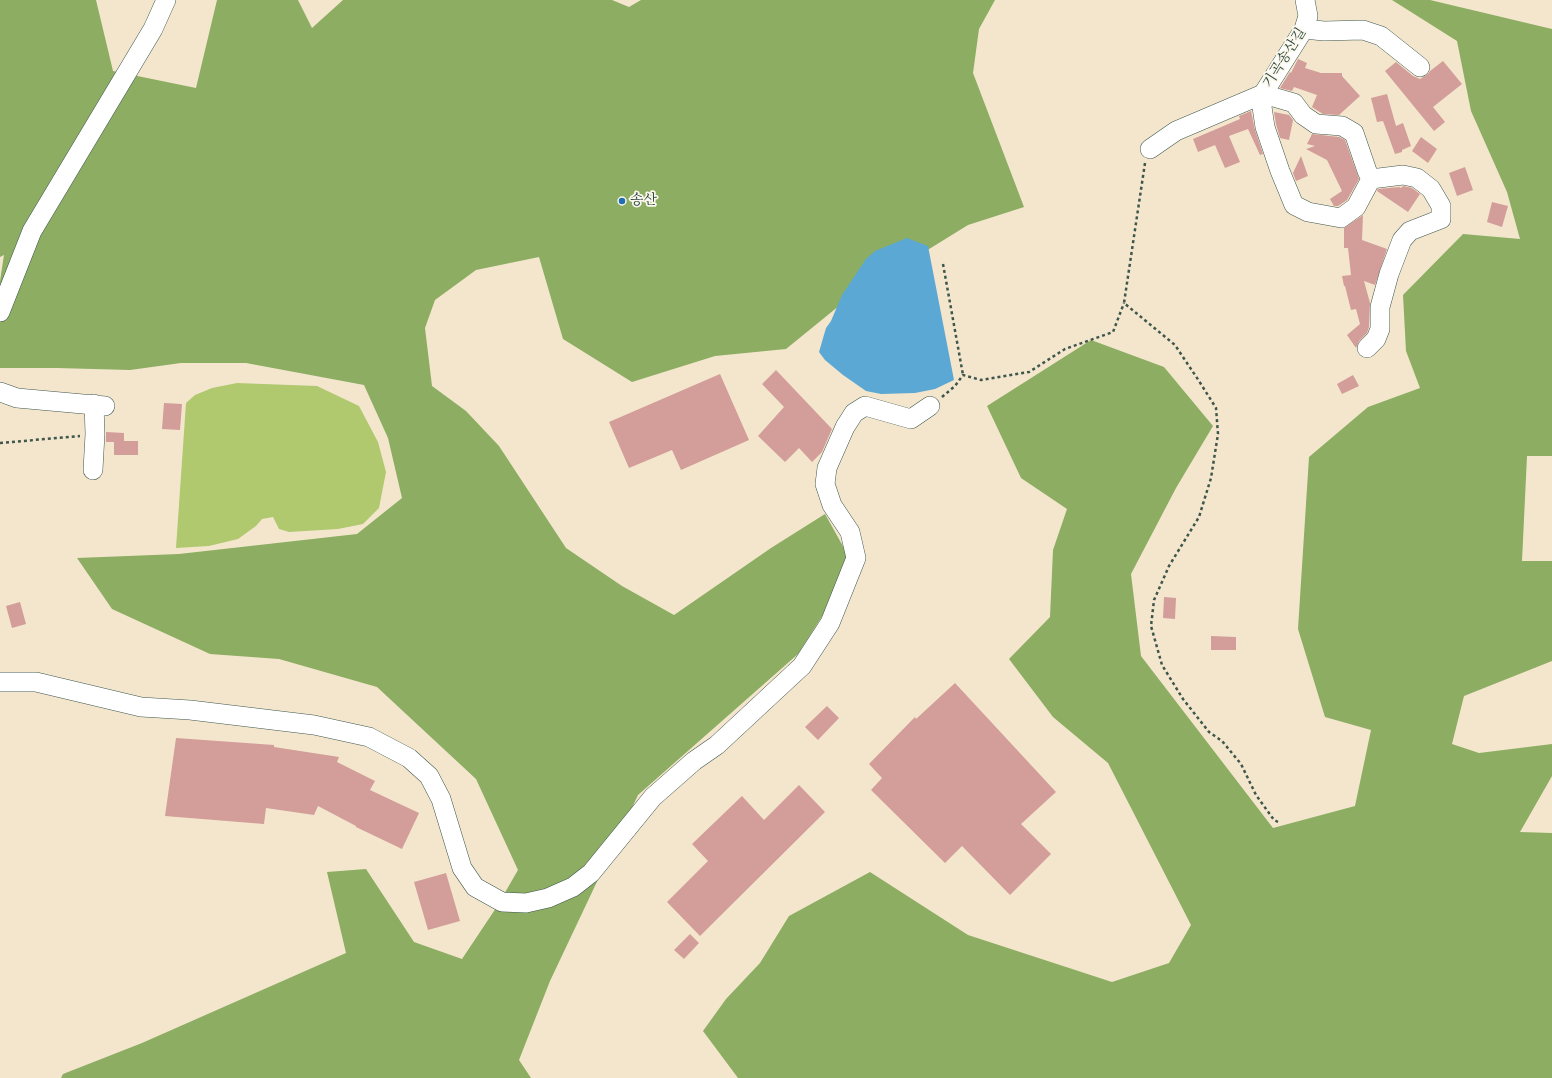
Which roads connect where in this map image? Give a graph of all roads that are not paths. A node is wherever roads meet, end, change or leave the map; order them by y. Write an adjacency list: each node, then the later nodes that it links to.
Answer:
1 (166, 0): 8 (street)
2 (1305, 0): 3 (street, 기곡송산길)
3 (1304, 29): 4 (street); 5 (street, 기곡송산길)
4 (1420, 67)
5 (1263, 94): 6 (street); 7 (street, 기곡송산길); 7 (street)
6 (1150, 149)
7 (1372, 179): 9 (street)
8 (0, 312)
9 (1367, 348)
10 (0, 392): 12 (street)
11 (930, 406): 13 (street)
12 (93, 470)
13 (0, 682)

